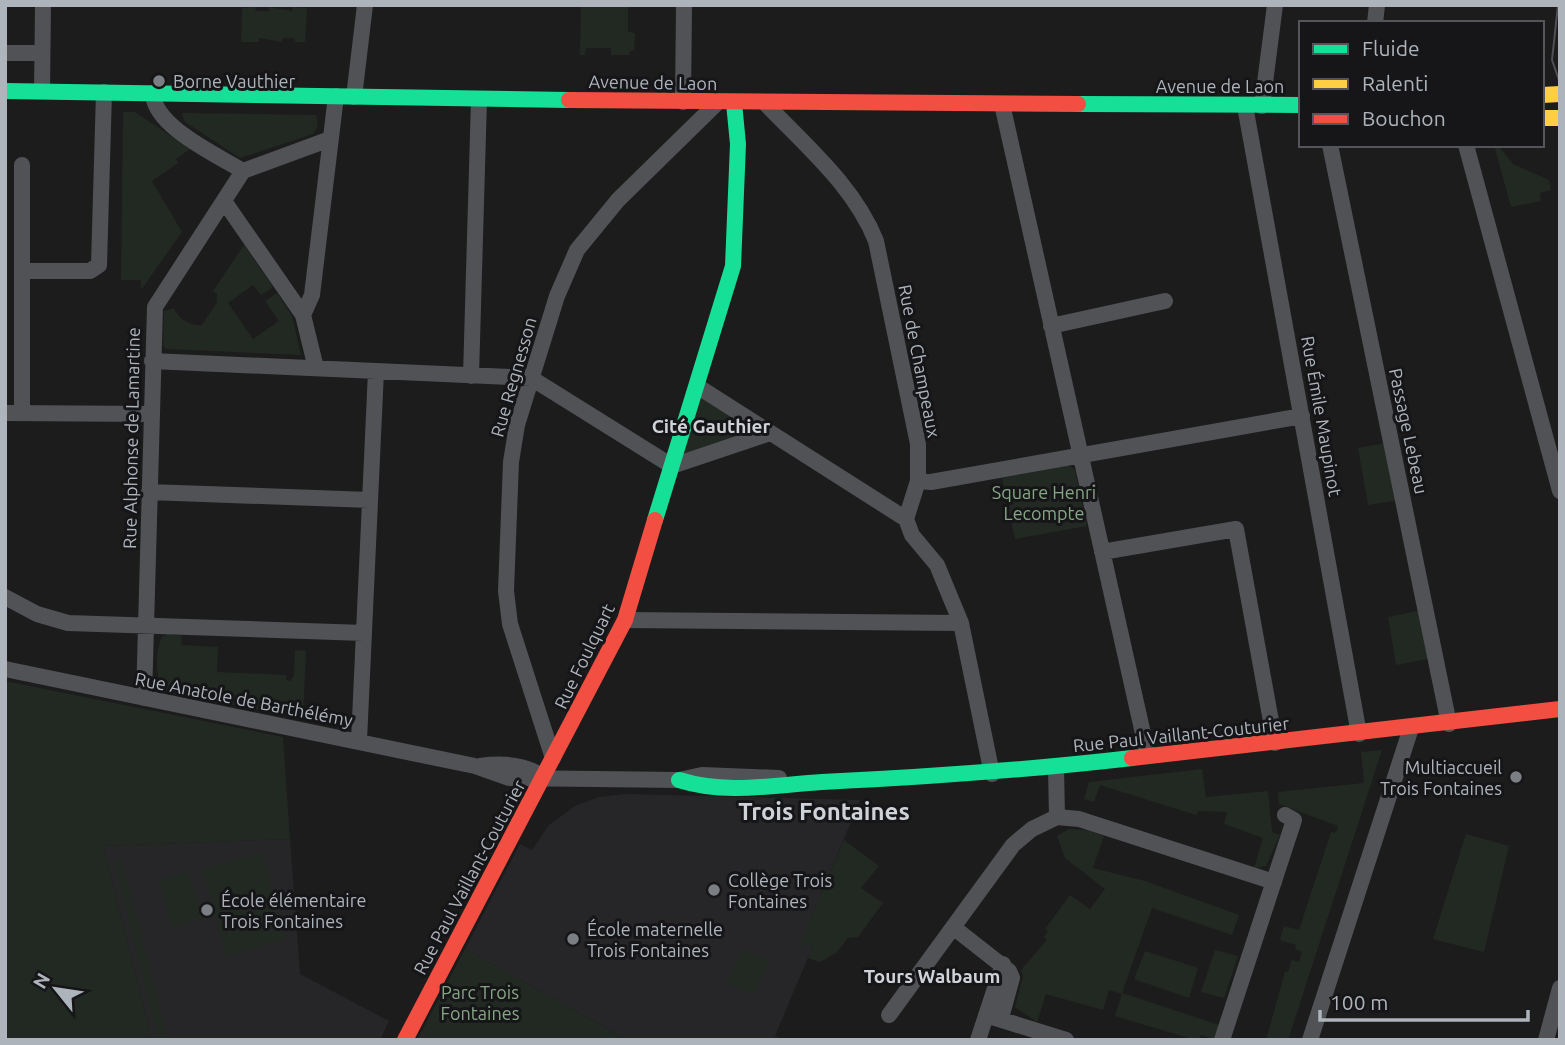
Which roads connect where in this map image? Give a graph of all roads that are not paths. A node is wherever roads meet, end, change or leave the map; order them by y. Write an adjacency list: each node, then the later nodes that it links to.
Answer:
1 (43, 5): 6 (street)
2 (365, 5): 12 (street)
3 (684, 5): 14 (street)
4 (1275, 5): 19 (street, Rue Émile Maupinot)
5 (5, 53): 6 (street)
6 (42, 53): 8 (street)
7 (5, 91): 8 (street, Avenue de Laon)
8 (42, 91): 9 (street, Avenue de Laon)
9 (104, 92): 10 (street, Avenue de Laon); 26 (street)
10 (153, 93): 11 (street, Avenue de Laon); 24 (street)
11 (336, 96): 12 (street, Avenue de Laon); 20 (street)
12 (354, 97): 13 (street, Avenue de Laon)
13 (479, 99): 14 (street, Avenue de Laon); 33 (street)
14 (683, 102): 15 (street, Avenue de Laon)
15 (725, 103): 16 (street, Avenue de Laon); 34 (street, Rue Regnesson); 35 (street, Rue Foulquart)
16 (765, 103): 17 (street, Avenue de Laon); 43 (street, Rue de Champeaux)
17 (1002, 104): 19 (street, Avenue de Laon); 29 (street)
18 (1299, 105): 19 (street, Avenue de Laon)
19 (1254, 106): 39 (street, Rue Émile Maupinot)
20 (330, 139): 24 (street); 28 (street)
21 (1331, 147): 57 (street, Passage Lebeau)
22 (1467, 147): 44 (street)
23 (22, 165): 26 (street)
24 (243, 172): 25 (street, Rue Alphonse de Lamartine)
25 (224, 201): 28 (street); 30 (street, Rue Alphonse de Lamartine)
26 (22, 271): 37 (street)
27 (1165, 301): 29 (street)
28 (303, 315): 31 (street)
29 (1051, 326): 41 (street)
30 (152, 360): 31 (street); 38 (street, Rue Alphonse de Lamartine)
31 (316, 368): 32 (street)
32 (376, 371): 33 (street); 46 (street)
33 (471, 376): 34 (street)
34 (531, 378): 42 (street); 63 (street, Rue Regnesson)
35 (697, 386): 40 (street); 42 (street, Rue Foulquart)
36 (5, 413): 37 (street)
37 (22, 413): 38 (street)
38 (151, 414): 45 (street, Rue Alphonse de Lamartine)
39 (1302, 416): 41 (street); 59 (street, Rue Émile Maupinot)
40 (770, 433): 42 (street); 47 (street)
41 (1080, 455): 43 (street); 48 (street)
42 (672, 466): 50 (street, Rue Foulquart)
43 (918, 481): 47 (street, Rue de Champeaux)
44 (1560, 491)
45 (149, 492): 46 (street); 52 (street, Rue Alphonse de Lamartine)
46 (370, 500): 53 (street)
47 (906, 519): 51 (street)
48 (1102, 552): 61 (street); 62 (street)
49 (5, 597): 52 (street)
50 (625, 620): 51 (street); 63 (street, Rue Foulquart)
51 (961, 624): 65 (street)
52 (147, 626): 53 (street); 55 (street, Rue Alphonse de Lamartine)
53 (364, 633): 60 (street)
54 (5, 669): 55 (street, Rue Anatole de Barthélémy)
55 (144, 698): 60 (street, Rue Anatole de Barthélémy)
56 (1560, 709): 57 (street, Rue Paul Vaillant-Couturier)
57 (1449, 724): 58 (street, Rue Paul Vaillant-Couturier)
58 (1411, 728): 59 (street, Rue Paul Vaillant-Couturier); 78 (street)
59 (1359, 734): 61 (street, Rue Paul Vaillant-Couturier)
60 (359, 741): 66 (street, Rue Anatole de Barthélémy)
61 (1275, 743): 62 (street, Rue Paul Vaillant-Couturier)
62 (1148, 757): 64 (street, Rue Paul Vaillant-Couturier)
63 (554, 758): 66 (street, Rue Foulquart)
64 (1056, 767): 65 (street, Rue Paul Vaillant-Couturier); 68 (street)
65 (992, 774): 66 (street, Rue Paul Vaillant-Couturier)
66 (544, 778): 74 (street, Rue Paul Vaillant-Couturier)
67 (1284, 815): 69 (street)
68 (1057, 817): 69 (street); 70 (street)
69 (1274, 882): 77 (street)
70 (953, 926): 72 (street); 73 (street)
71 (1560, 988): 79 (street)
72 (889, 1015)
73 (994, 1016): 75 (street); 76 (street)
74 (405, 1040)
75 (978, 1040)
76 (1066, 1040)
77 (1222, 1040)
78 (1310, 1040)
79 (1546, 1040)

